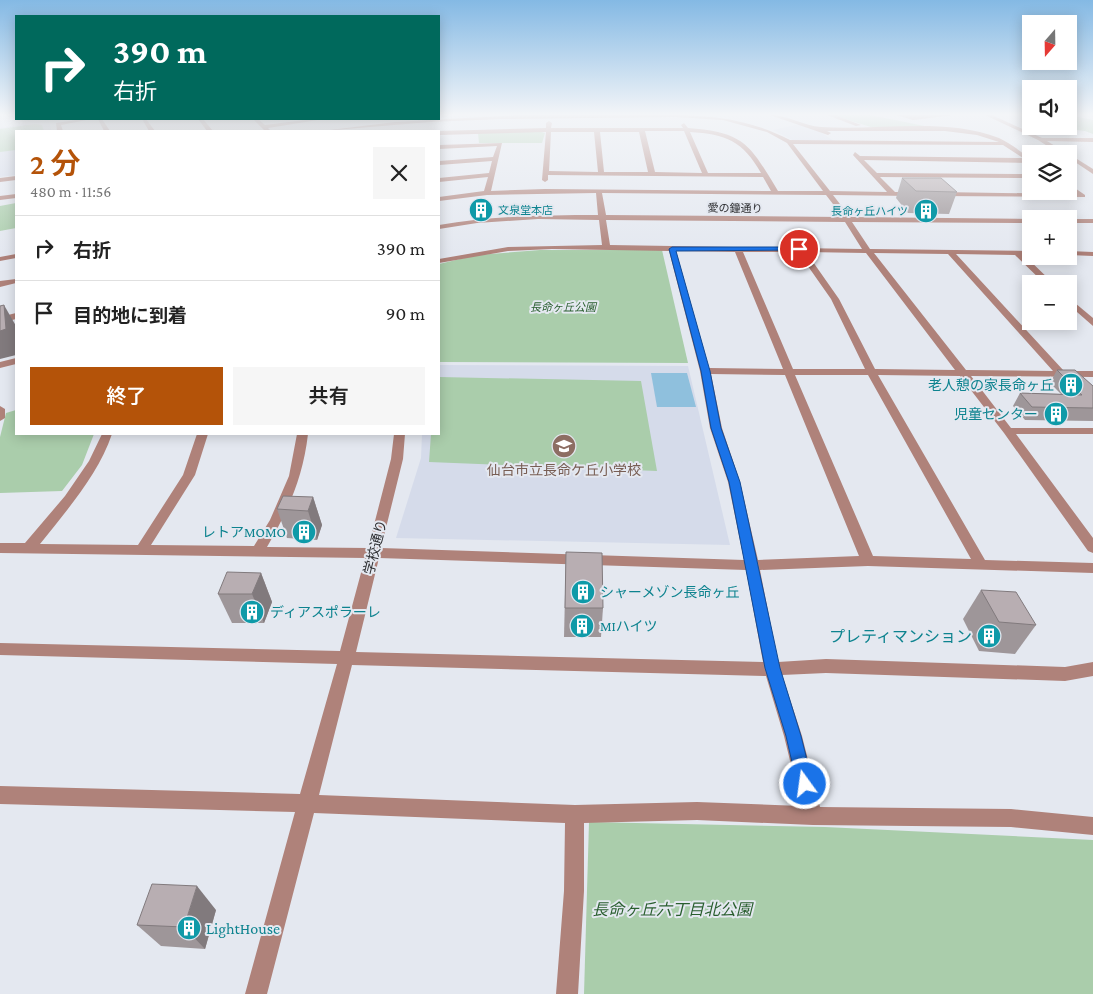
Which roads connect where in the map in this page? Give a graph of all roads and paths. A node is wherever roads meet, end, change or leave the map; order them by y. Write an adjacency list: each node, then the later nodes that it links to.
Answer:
1 (462, 161): 11 (street)
2 (495, 161): 16 (street)
3 (547, 161): 13 (street)
4 (600, 161): 14 (street)
5 (649, 161): 15 (street)
6 (700, 161): 17 (street)
7 (755, 161): 18 (street)
8 (804, 161): 28 (street)
9 (862, 161): 19 (street)
10 (1077, 161): 12 (street)
11 (440, 163)
12 (1093, 172)
13 (546, 174): 14 (street); 24 (street)
14 (601, 174): 15 (street)
15 (652, 174): 17 (street)
16 (491, 175): 23 (street); 26 (street)
17 (706, 175): 18 (street)
18 (764, 175): 27 (street)
19 (875, 175): 20 (street); 29 (street)
20 (1022, 176)
21 (15, 178): 22 (street)
22 (0, 180)
23 (440, 180)
24 (545, 191): 25 (street); 26 (street)
25 (600, 192): 27 (street); 36 (street)
26 (487, 193): 35 (street)
27 (776, 193): 28 (street)
28 (828, 193): 29 (street); 37 (street)
29 (893, 194): 30 (street)
30 (917, 194)
31 (934, 194): 32 (street)
32 (1022, 195)
33 (15, 196): 34 (street)
34 (0, 198)
35 (440, 199)
36 (602, 217): 37 (street, 愛の鐘通り); 41 (street, 愛の鐘通り); 42 (street)
37 (847, 220): 38 (street, 愛の鐘通り); 46 (street)
38 (1022, 221)
39 (1077, 221): 40 (street)
40 (1093, 221)
41 (440, 227)
42 (606, 247): 43 (street); 54 (street)
43 (672, 249): 44 (street); 64 (street)
44 (738, 249): 45 (street); 66 (street)
45 (799, 249): 46 (street); 67 (street)
46 (867, 250): 47 (street); 65 (street)
47 (950, 252): 48 (street); 68 (street)
48 (1017, 252): 49 (street); 55 (street)
49 (1022, 252)
50 (1077, 253): 51 (street)
51 (1092, 254)
52 (15, 256): 53 (street)
53 (0, 259)
54 (440, 260)
55 (1041, 275)
56 (15, 281): 57 (street)
57 (0, 284)
58 (1077, 308): 61 (street)
59 (15, 316): 60 (street)
60 (0, 320)
61 (1093, 323)
62 (15, 361): 63 (street)
63 (0, 364)
64 (705, 371): 66 (street); 86 (street)
65 (960, 371): 67 (street); 68 (street); 72 (street)
66 (789, 372): 67 (street); 84 (street)
67 (872, 373): 85 (street)
68 (1061, 373): 69 (street)
69 (1093, 374)
70 (0, 409): 71 (street)
71 (0, 418)
72 (1008, 431): 73 (street); 80 (street)
73 (1093, 431)
74 (107, 435): 79 (street)
75 (202, 435): 81 (street)
76 (303, 435): 82 (street)
77 (400, 435): 83 (street, 学校通り)
78 (0, 548): 79 (street)
79 (29, 548): 81 (street)
80 (1093, 548)
81 (142, 549): 82 (street)
82 (258, 551): 83 (street)
83 (373, 553): 86 (street); 89 (street, 学校通り)
84 (868, 561): 85 (street); 86 (street)
85 (980, 564): 87 (street)
86 (753, 565): 90 (street)
87 (1093, 568)
88 (0, 649): 89 (street)
89 (346, 658): 90 (street); 93 (street, 学校通り)
90 (772, 668): 91 (street); 95 (street)
91 (1093, 669)
92 (0, 795): 93 (street)
93 (308, 803): 94 (street); 97 (street, 学校通り)
94 (575, 814): 95 (street); 98 (street)
95 (813, 816): 96 (street)
96 (1093, 826)
97 (256, 994)
98 (567, 994)

